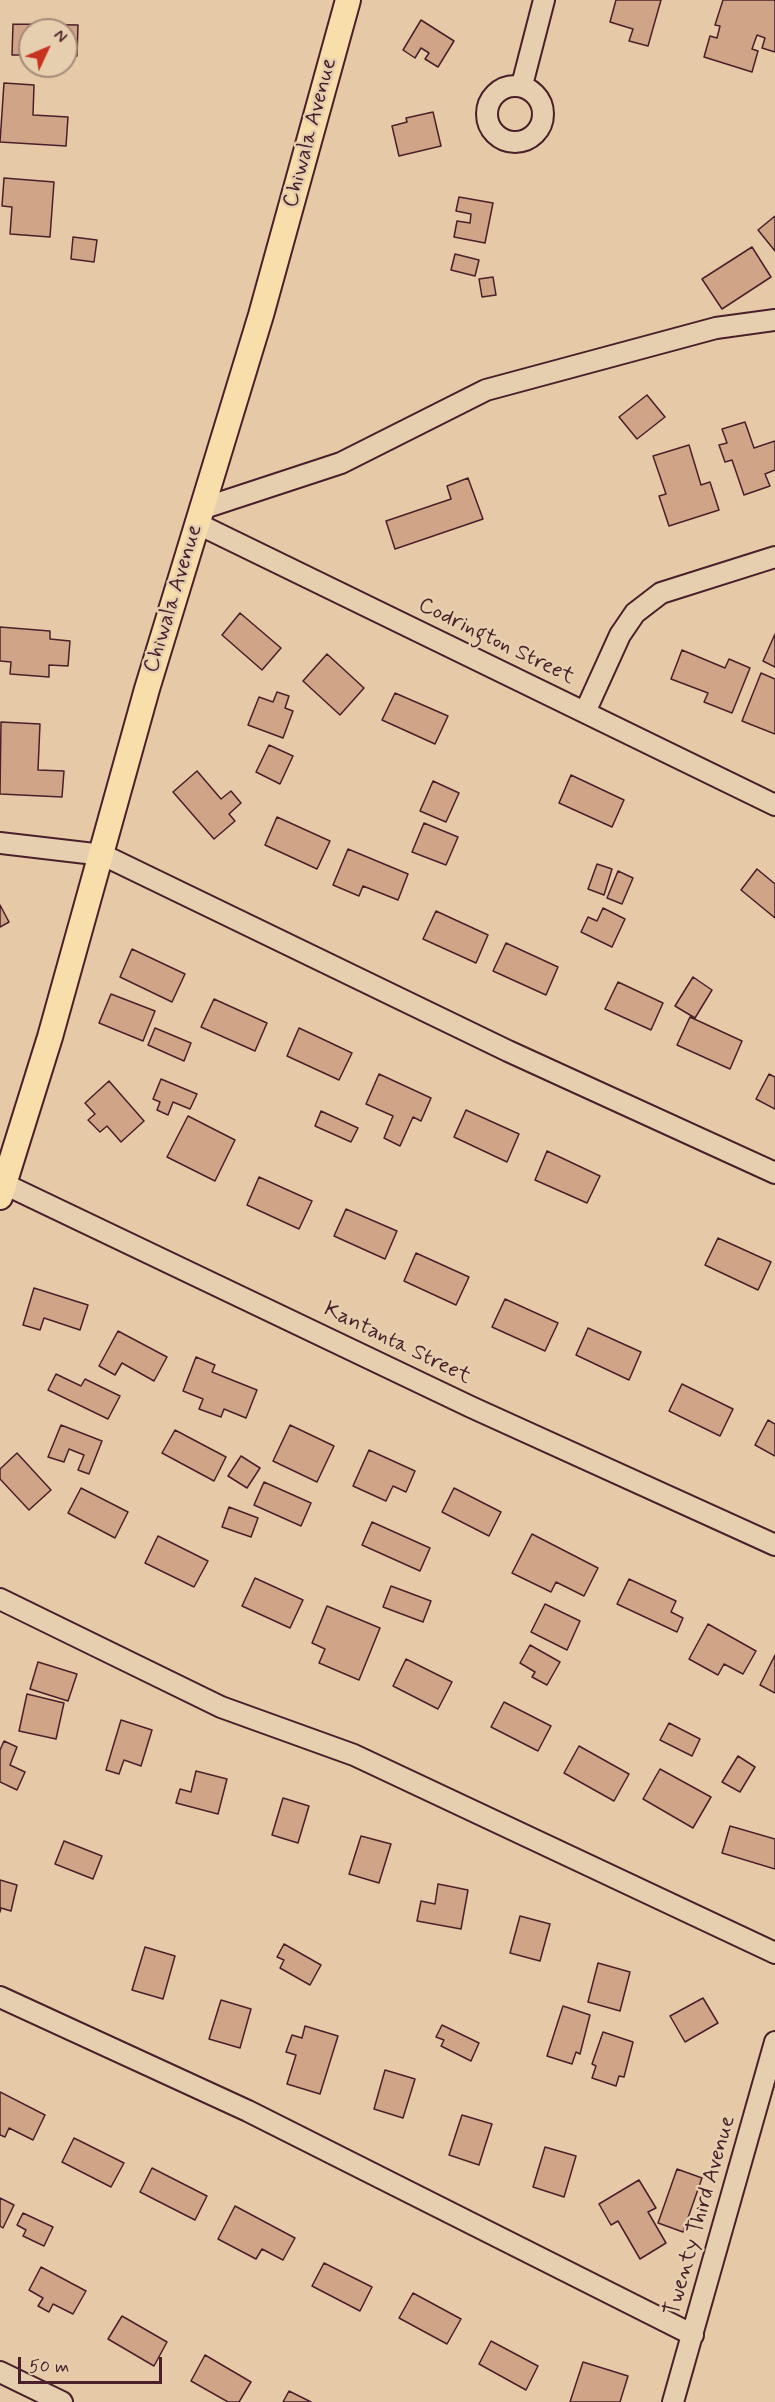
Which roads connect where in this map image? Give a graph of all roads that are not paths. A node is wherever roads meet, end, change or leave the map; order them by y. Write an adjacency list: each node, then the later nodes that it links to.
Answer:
1 (348, 0): 5 (main road, Chiwala Avenue)
2 (544, 0): 3 (street)
3 (522, 85)
4 (775, 320): 5 (street)
5 (199, 516): 7 (street, Codrington Street); 10 (main road, Chiwala Avenue)
6 (775, 557): 7 (street)
7 (585, 712): 8 (street, Codrington Street)
8 (775, 805)
9 (0, 843): 10 (street)
10 (103, 855): 11 (street); 12 (main road, Chiwala Avenue)
11 (775, 1173)
12 (1, 1187): 13 (street, Kantanta Street)
13 (775, 1545)
14 (0, 1599): 15 (street)
15 (775, 1953)
16 (0, 1997): 18 (street)
17 (775, 2042): 18 (street, Twenty Third Avenue)
18 (693, 2335): 21 (street, Twenty Third Avenue)
19 (0, 2372): 20 (street)
20 (62, 2402)
21 (673, 2402)

